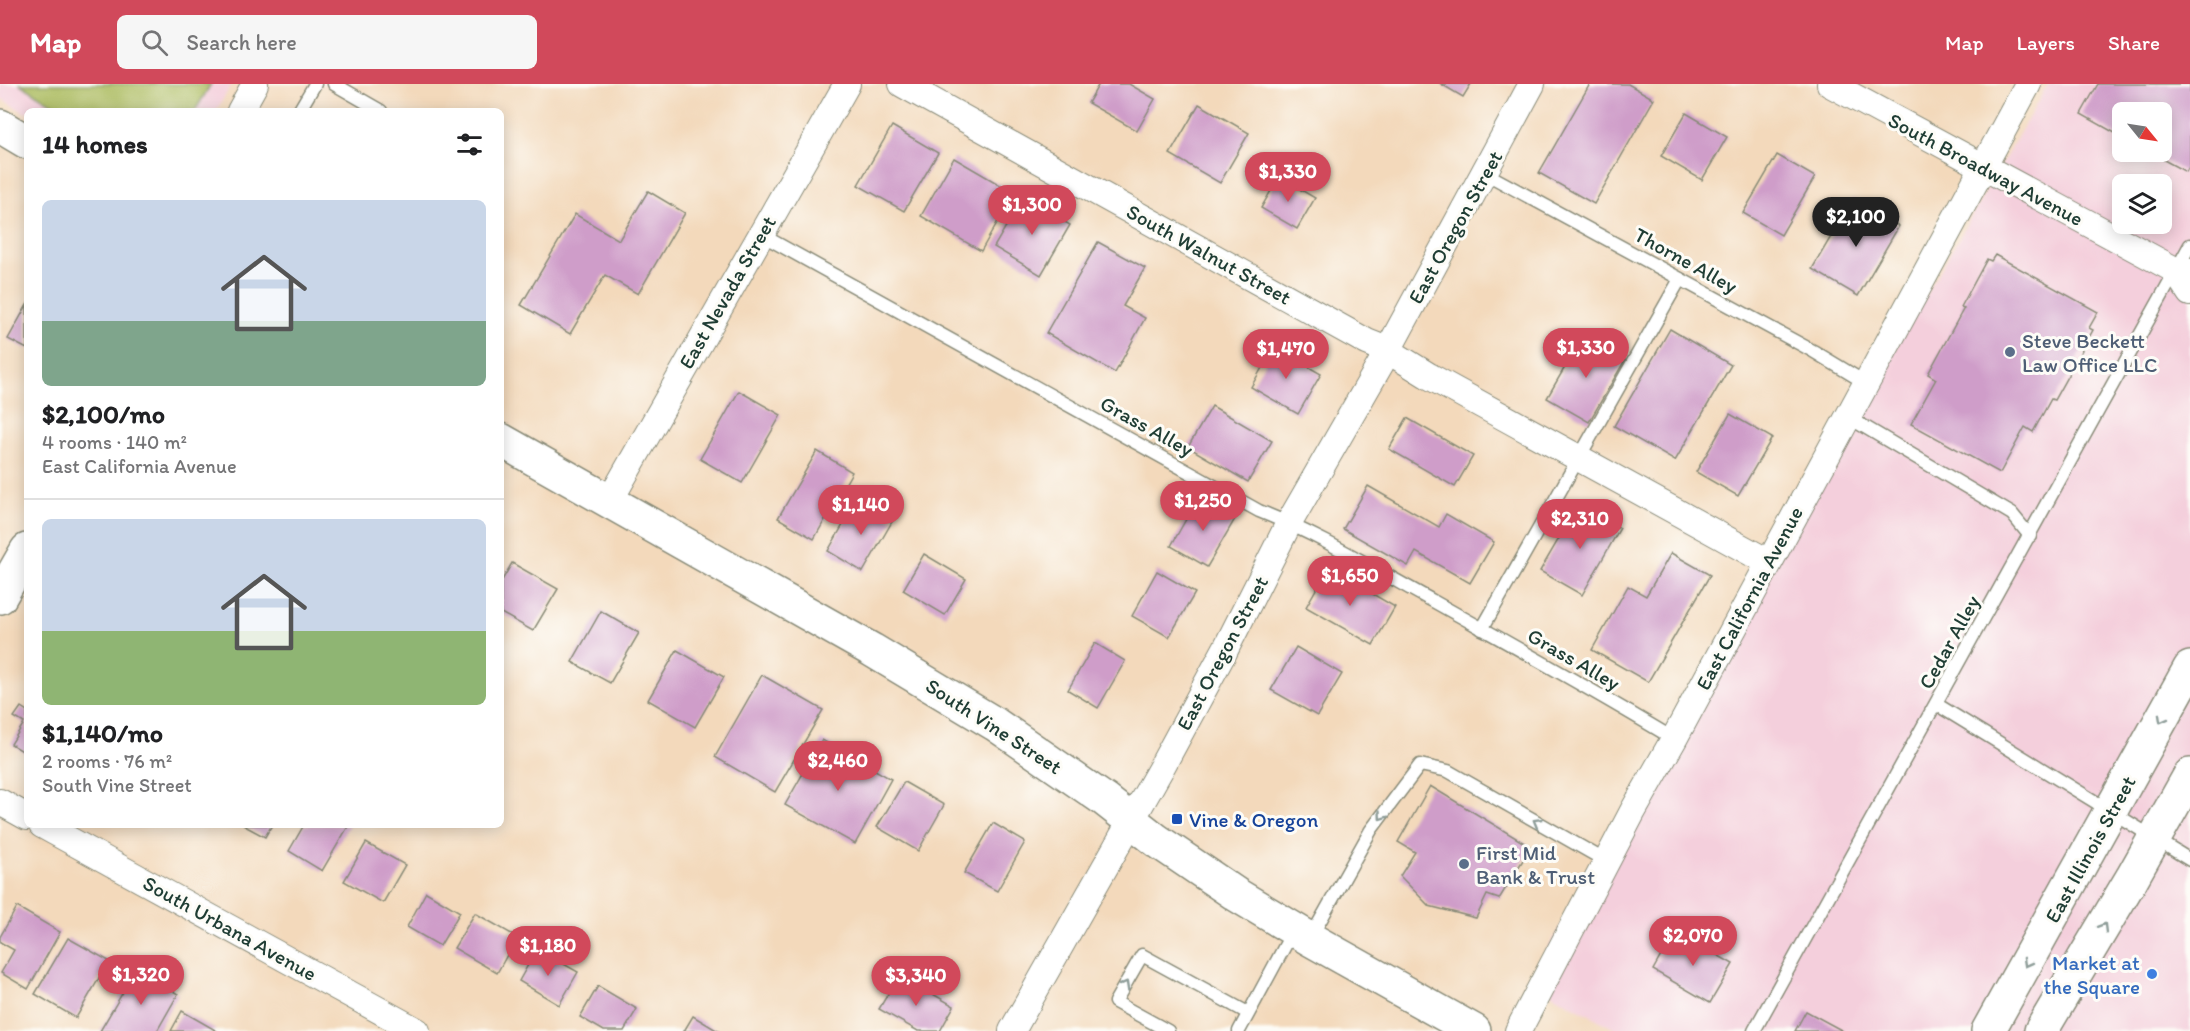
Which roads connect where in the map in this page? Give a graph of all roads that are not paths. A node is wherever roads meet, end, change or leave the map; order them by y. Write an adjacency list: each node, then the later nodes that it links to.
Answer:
1 (255, 84): 9 (street)
2 (315, 84): 10 (lane)
3 (333, 84): 11 (lane)
4 (847, 84): 16 (street, East Nevada Street)
5 (902, 84): 21 (street, South Walnut Street)
6 (1532, 84): 15 (street, East Oregon Street)
7 (1830, 84): 14 (street, South Broadway Avenue)
8 (2028, 84): 14 (street, East California Avenue)
9 (242, 108)
10 (301, 108)
11 (376, 108)
12 (0, 126): 13 (main road)
13 (24, 140)
14 (1983, 166): 18 (street, South Broadway Avenue); 22 (street, East California Avenue)
15 (1485, 173): 19 (lane, Thorne Alley); 21 (street, East Oregon Street)
16 (760, 234): 26 (street, East Nevada Street); 27 (lane, Grass Alley)
17 (2190, 245): 18 (lane, Cedar Alley)
18 (2182, 271): 20 (street, South Broadway Avenue); 28 (lane, Cedar Alley)
19 (1680, 279): 22 (lane, Thorne Alley); 25 (lane)
20 (2190, 293)
21 (1387, 350): 25 (street, South Walnut Street); 27 (street, East Oregon Street)
22 (1866, 383): 23 (street, East California Avenue)
23 (1848, 417): 28 (lane); 30 (street, East California Avenue)
24 (504, 442): 26 (main road, South Vine Street)
25 (1579, 458): 30 (street, South Walnut Street); 32 (lane)
26 (609, 502): 40 (main road, South Vine Street)
27 (1289, 523): 32 (lane, Grass Alley); 40 (street, East Oregon Street)
28 (2030, 536): 34 (lane, Cedar Alley)
29 (24, 555): 31 (main road)
30 (1768, 562): 35 (street, East California Avenue)
31 (0, 597)
32 (1482, 628): 35 (lane, Grass Alley)
33 (2190, 668): 38 (main road, East Illinois Street, one-way to 38)
34 (1936, 704): 38 (lane); 53 (lane, Cedar Alley)
35 (1674, 739): 44 (street, East California Avenue)
36 (2190, 775): 42 (main road)
37 (0, 802): 39 (street)
38 (2111, 811): 42 (lane); 54 (main road, East Illinois Street, one-way to 54)
39 (24, 814)
40 (1131, 821): 45 (main road, South Vine Street); 48 (street, East Oregon Street)
41 (47, 828): 47 (street, South Urbana Avenue)
42 (2155, 839): 43 (lane); 55 (main road, one-way to 42)
43 (2190, 860)
44 (1606, 861): 45 (lane, one-way to 45); 52 (street, East California Avenue)
45 (1302, 934): 46 (lane); 51 (main road, South Vine Street)
46 (1248, 1013): 49 (lane, one-way to 46); 50 (lane)
47 (417, 1031)
48 (1012, 1031)
49 (1168, 1031)
50 (1239, 1031)
51 (1474, 1031)
52 (1518, 1031)
53 (1754, 1031)
54 (1988, 1031)
55 (2041, 1031)

